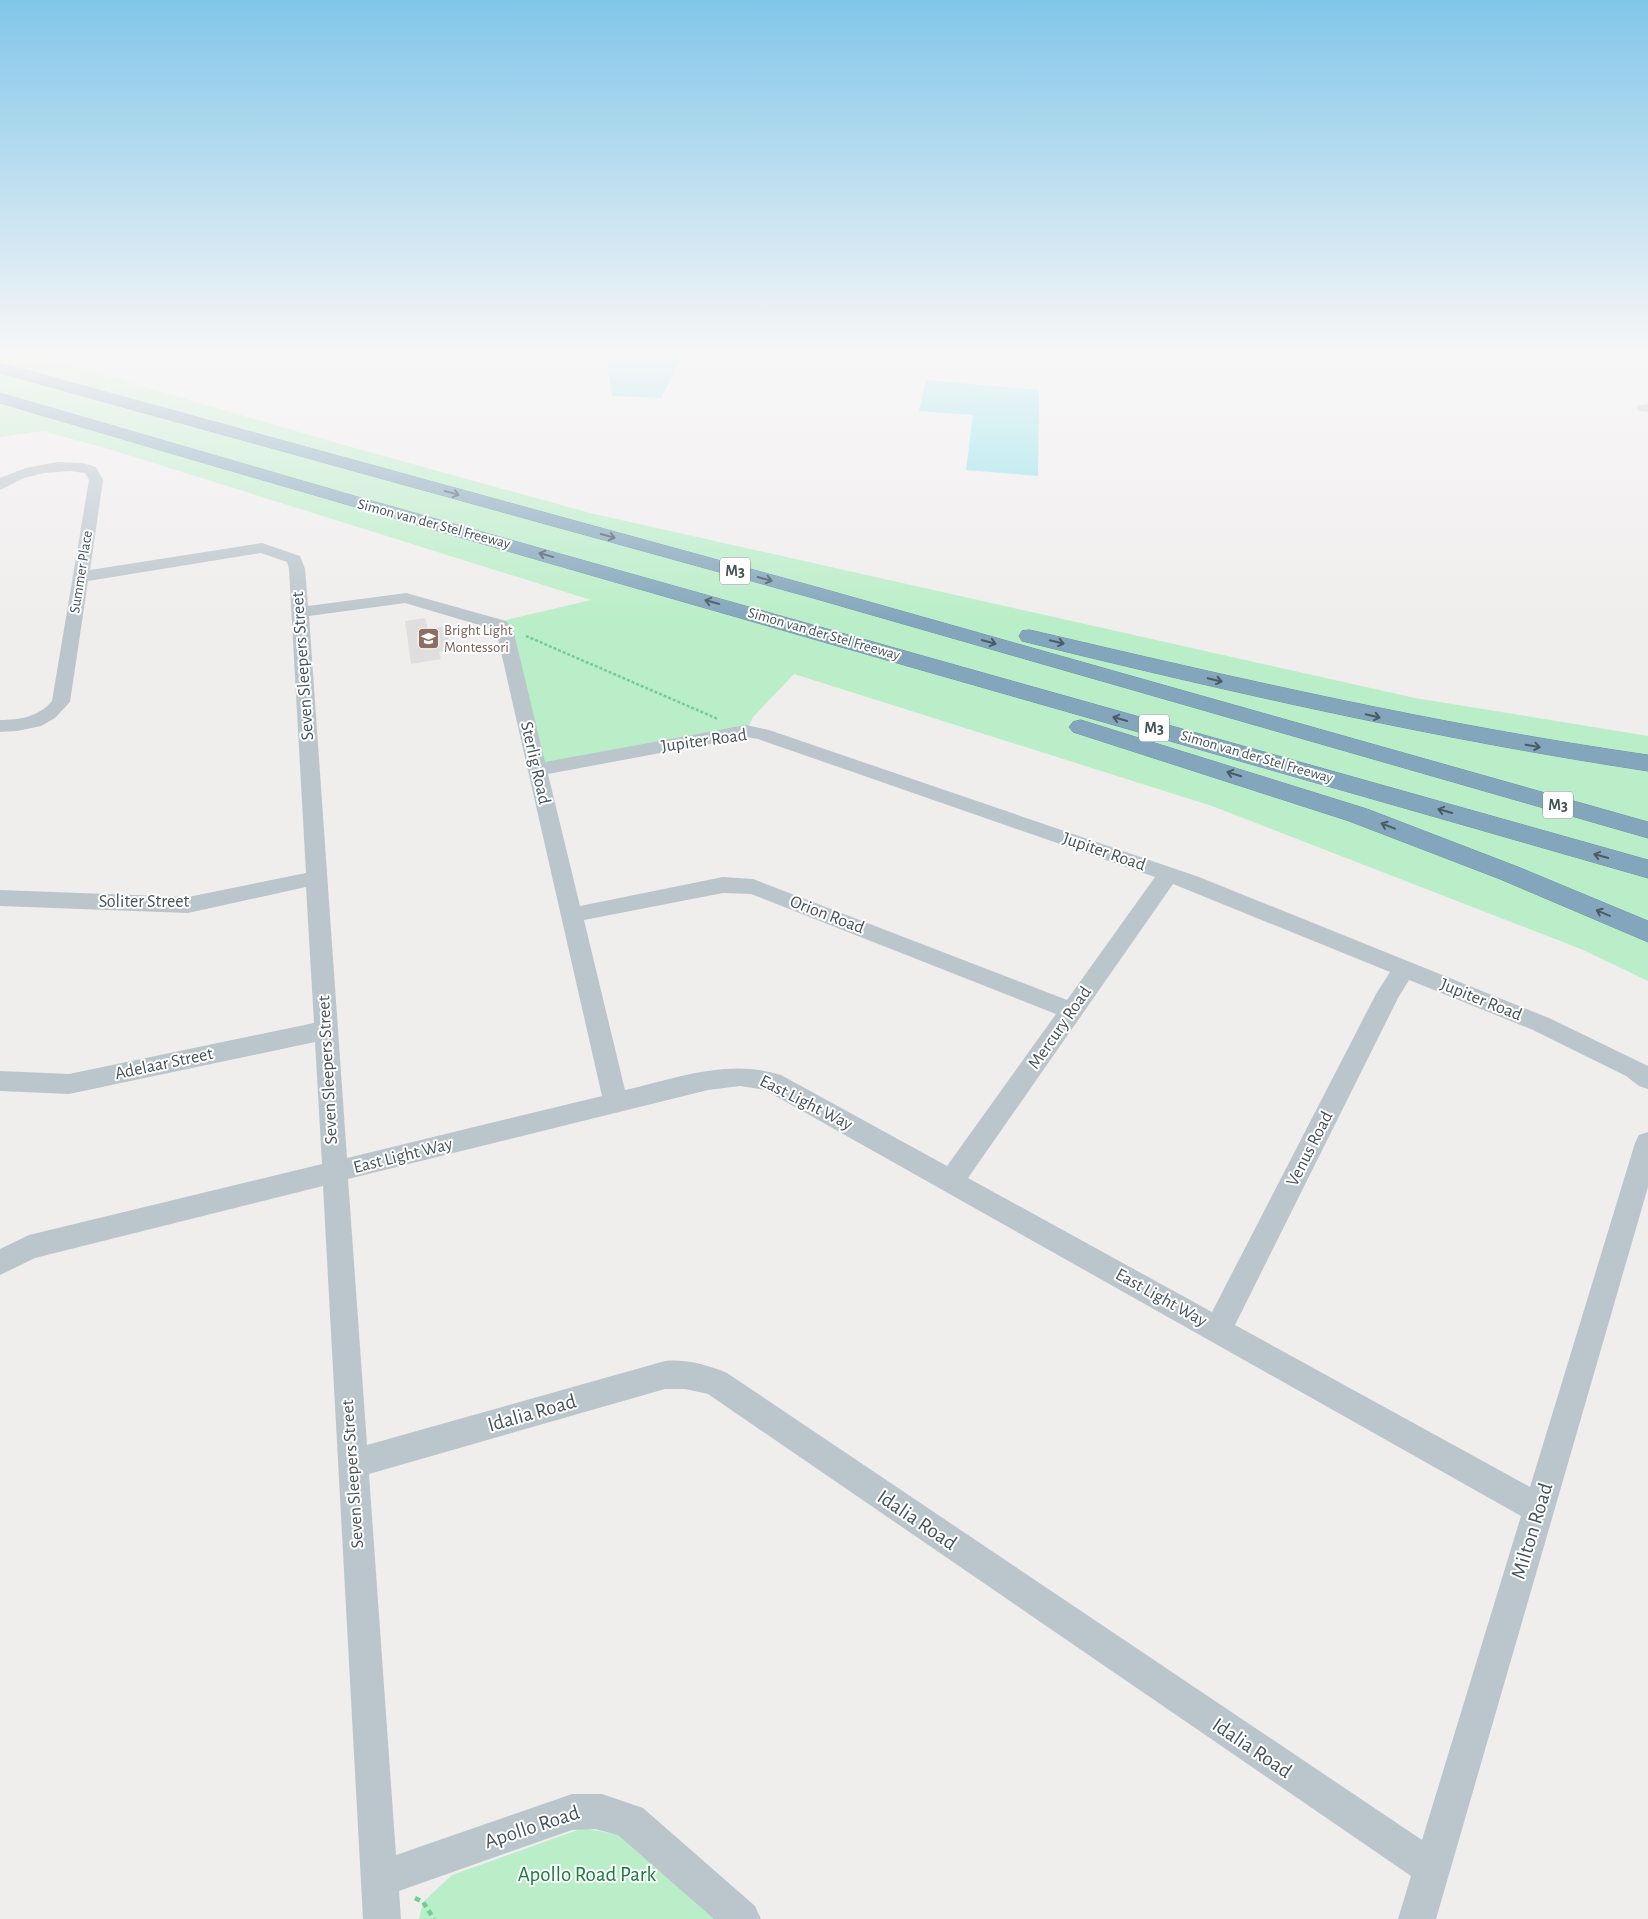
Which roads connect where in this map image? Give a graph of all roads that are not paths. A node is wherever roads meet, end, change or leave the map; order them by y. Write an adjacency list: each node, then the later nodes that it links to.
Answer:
1 (145, 441): 7 (highway, Simon van der Stel Freeway / M3, one-way to 1)
2 (263, 441): 5 (highway, Simon van der Stel Freeway / M3, one-way to 5)
3 (2, 481): 4 (street, Summer Place)
4 (80, 577): 6 (street, Seven Sleepers Street); 8 (street, Summer Place)
5 (820, 594): 9 (highway, one-way to 9); 11 (highway, Simon van der Stel Freeway / M3, one-way to 11)
6 (299, 612): 10 (street, Sterlig Road); 14 (street, Seven Sleepers Street)
7 (768, 618): 12 (highway, Simon van der Stel Freeway / M3, one-way to 7); 17 (highway, one-way to 7)
8 (0, 726)
9 (1648, 764)
10 (536, 770): 13 (street, Jupiter Road); 16 (street, Sterlig Road)
11 (1648, 830)
12 (1648, 869)
13 (1169, 874): 18 (street, Jupiter Road); 19 (street, Mercury Road)
14 (316, 878): 15 (street, Soliter Street); 20 (street, Seven Sleepers Street)
15 (0, 898)
16 (572, 915): 19 (street, Orion Road); 23 (street, Sterlig Road)
17 (1648, 932)
18 (1404, 969): 21 (street, Jupiter Road); 28 (street, Venus Road)
19 (1072, 1011): 26 (street, Mercury Road)
20 (326, 1030): 22 (street, Adelaar Street); 25 (street, Seven Sleepers Street)
21 (1648, 1079)
22 (0, 1081)
23 (616, 1102): 25 (street, East Light Way); 26 (street, East Light Way)
24 (1646, 1154): 30 (street, Milton Road)
25 (334, 1174): 27 (street, East Light Way); 29 (street, Seven Sleepers Street)
26 (951, 1181): 28 (street, East Light Way)
27 (0, 1262)
28 (1218, 1330): 30 (street, East Light Way)
29 (353, 1464): 31 (street, Idalia Road); 32 (street, Seven Sleepers Street)
30 (1539, 1509): 31 (street, Milton Road)
31 (1432, 1868): 35 (street, Milton Road)
32 (379, 1879): 33 (street, Seven Sleepers Street); 34 (street, Apollo Road)
33 (382, 1919)
34 (742, 1919)
35 (1417, 1919)

